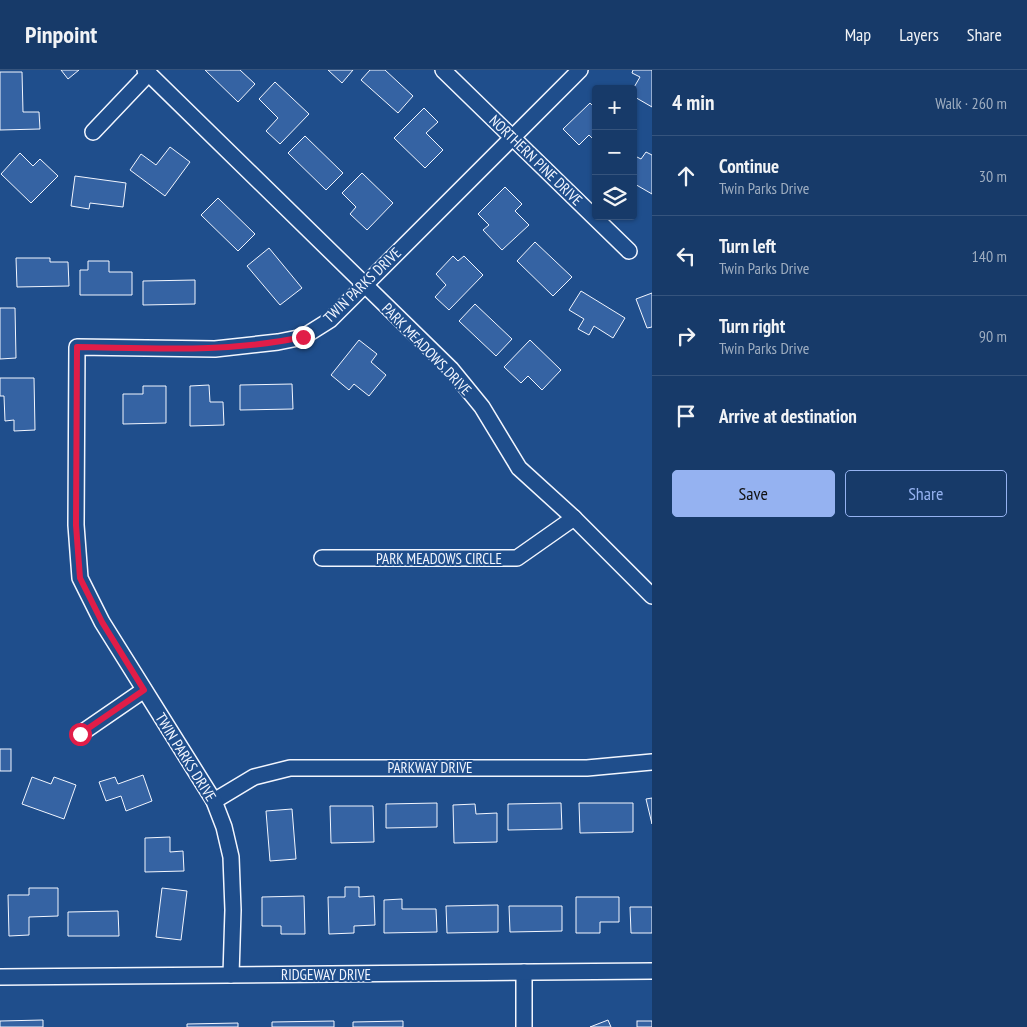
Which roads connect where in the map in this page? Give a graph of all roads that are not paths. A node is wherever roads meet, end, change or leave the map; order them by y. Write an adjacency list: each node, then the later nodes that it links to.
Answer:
1 (443, 70): 5 (street, NORTHERN PINE DRIVE)
2 (580, 70): 5 (street, TWIN PARKS DRIVE)
3 (147, 72): 4 (street); 7 (street, PARK MEADOWS DRIVE)
4 (93, 132)
5 (514, 137): 6 (street, NORTHERN PINE DRIVE); 7 (street, TWIN PARKS DRIVE)
6 (629, 251)
7 (364, 285): 8 (street, PARK MEADOWS DRIVE); 11 (street, TWIN PARKS DRIVE)
8 (574, 518): 9 (street, PARK MEADOWS CIRCLE); 10 (street, PARK MEADOWS DRIVE)
9 (322, 558)
10 (652, 596)
11 (144, 690): 12 (street); 14 (street, TWIN PARKS DRIVE)
12 (80, 734)
13 (652, 762): 14 (street, PARKWAY DRIVE)
14 (214, 800): 17 (street, TWIN PARKS DRIVE)
15 (652, 971): 16 (street, RIDGEWAY DRIVE)
16 (524, 972): 17 (street, RIDGEWAY DRIVE); 19 (street)
17 (231, 975): 18 (street, RIDGEWAY DRIVE)
18 (0, 977)
19 (524, 1027)

